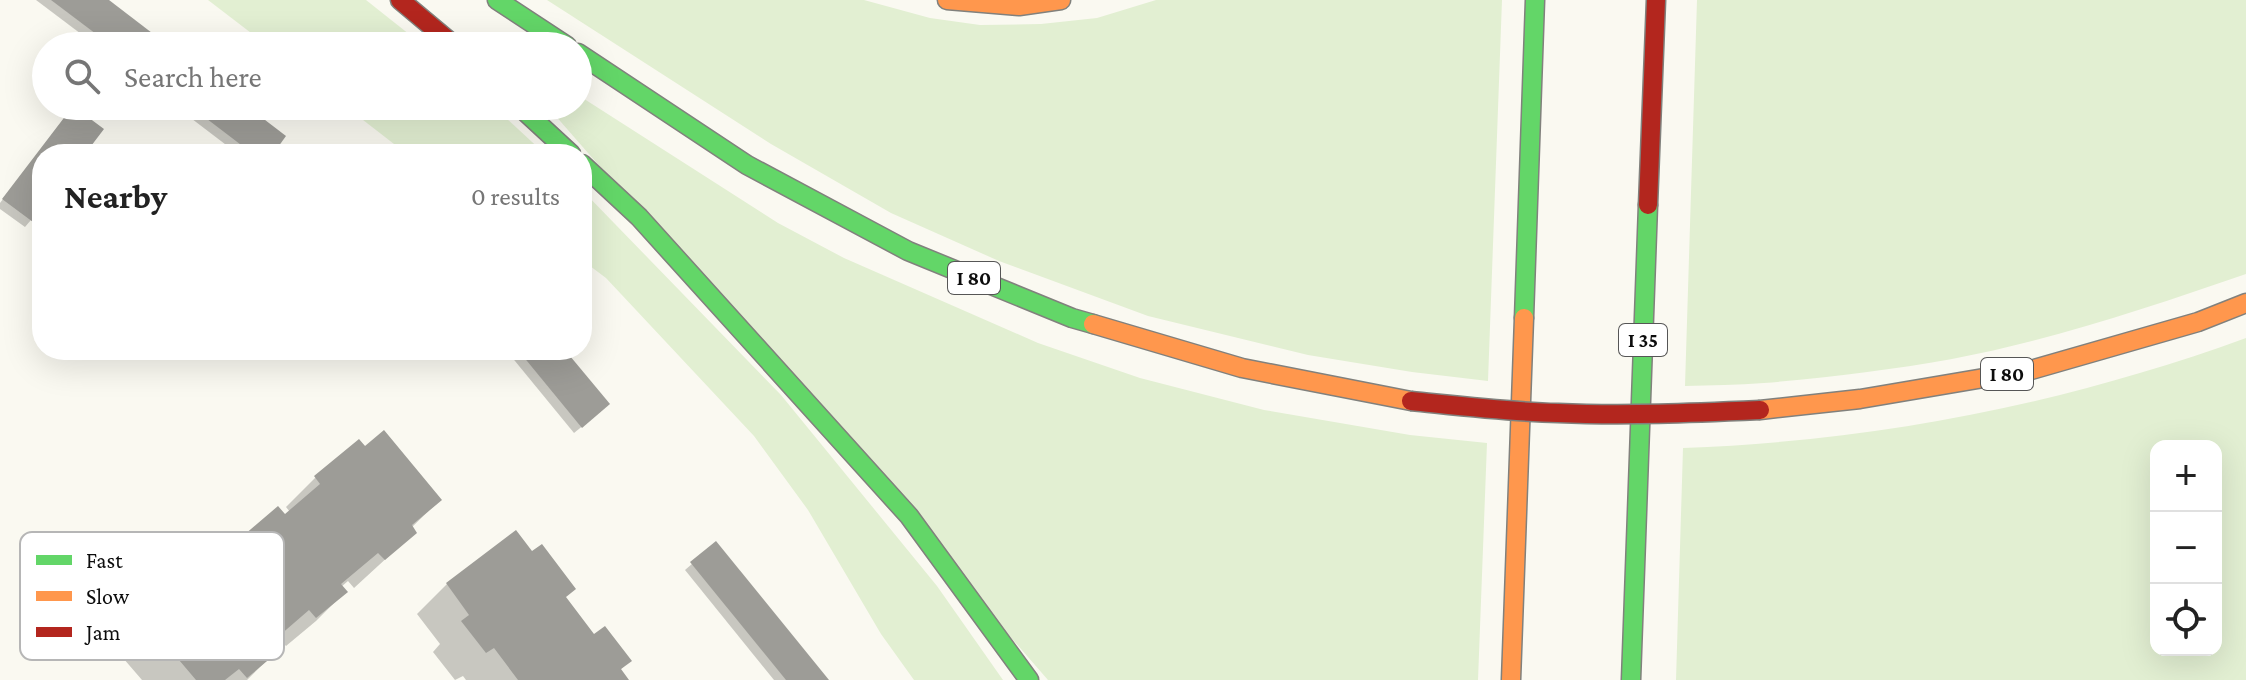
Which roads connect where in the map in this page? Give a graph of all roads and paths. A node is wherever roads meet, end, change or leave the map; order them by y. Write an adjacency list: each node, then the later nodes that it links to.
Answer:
1 (400, 0): 7 (highway)
2 (497, 0): 8 (highway)
3 (947, 0): 4 (highway)
4 (1061, 0)
5 (1535, 0): 15 (highway)
6 (1656, 0): 16 (highway, I 35)
7 (438, 32)
8 (546, 32)
9 (592, 62): 13 (highway, I 80, bridge)
10 (534, 120): 11 (highway)
11 (560, 144)
12 (592, 173): 14 (highway)
13 (2246, 303)
14 (1029, 680)
15 (1511, 680)
16 (1631, 680)

